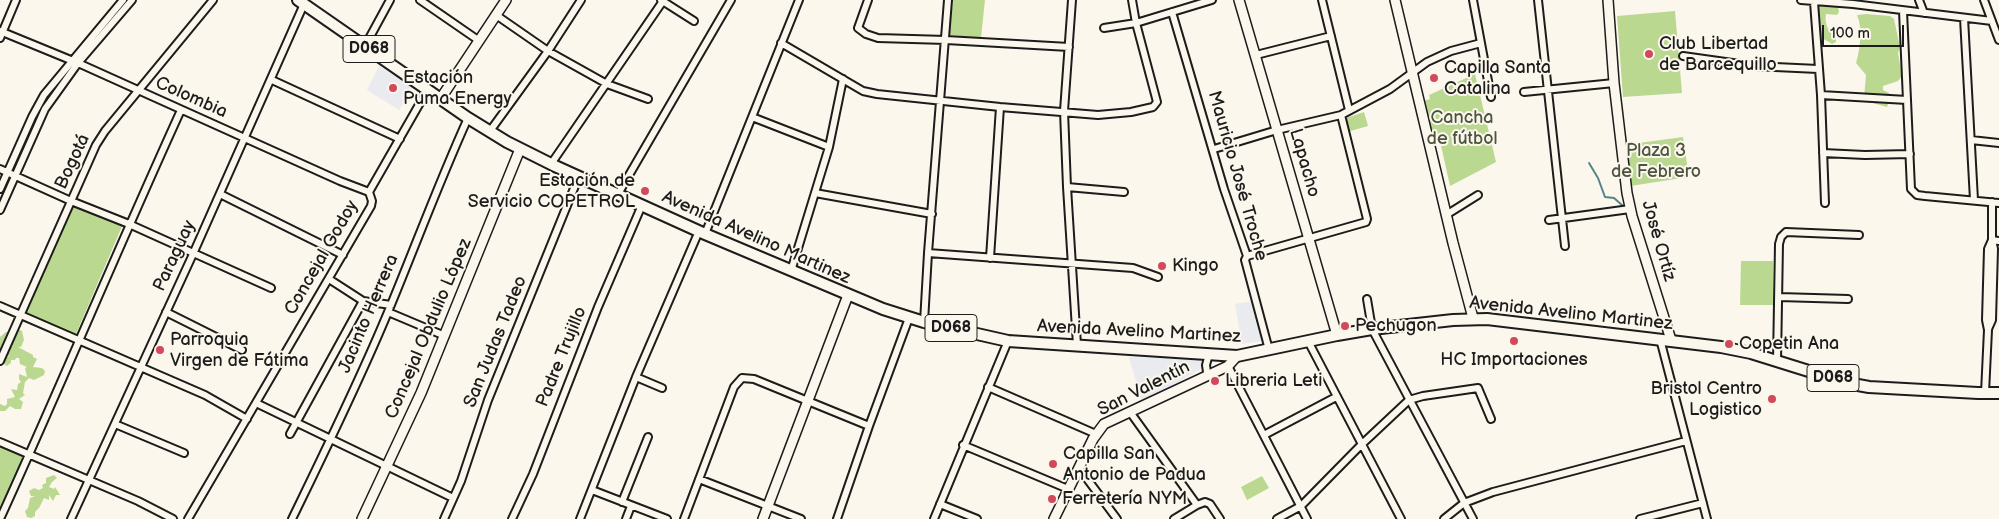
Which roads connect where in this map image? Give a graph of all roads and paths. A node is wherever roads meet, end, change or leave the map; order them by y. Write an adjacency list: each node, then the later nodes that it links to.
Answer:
1 (16, 0): 40 (street)
2 (123, 0): 38 (street)
3 (132, 0): 38 (street)
4 (213, 0): 61 (street, Bogotá)
5 (390, 0): 47 (street)
6 (420, 0): 27 (street)
7 (506, 0): 33 (street)
8 (581, 0): 49 (street)
9 (731, 0): 98 (street)
10 (800, 0): 45 (street)
11 (868, 0): 43 (street)
12 (948, 0): 43 (street)
13 (1072, 0): 48 (street)
14 (1132, 0): 37 (street)
15 (1212, 0): 31 (street)
16 (1239, 0): 50 (street, Lapacho)
17 (1322, 0): 41 (street)
18 (1395, 0): 54 (street)
19 (1472, 0): 46 (street)
20 (1538, 0): 60 (street)
21 (1608, 0): 57 (street, José Ortíz)
22 (1801, 0): 28 (street)
23 (1919, 0): 32 (street)
24 (1984, 0): 36 (street)
25 (662, 1): 35 (street); 58 (street)
26 (301, 2): 47 (main road, D068); 55 (street, Paraguay)
27 (428, 2): 42 (street)
28 (1814, 2): 29 (street); 53 (street)
29 (1853, 2): 30 (street)
30 (1903, 10): 32 (street); 67 (street)
31 (1172, 12): 37 (street); 83 (street, Mauricio José Troche)
32 (1924, 13): 34 (street)
33 (496, 15): 42 (street); 49 (street)
34 (1964, 18): 36 (street); 80 (street)
35 (694, 21)
36 (1992, 21): 44 (street)
37 (1136, 23): 39 (street); 72 (street)
38 (107, 24): 52 (street)
39 (1104, 28)
40 (1, 34): 52 (street, Colombia)
41 (1331, 36): 50 (street); 71 (street)
42 (478, 40): 65 (street)
43 (946, 40): 48 (street); 68 (street)
44 (1999, 40)
45 (781, 43): 56 (street); 74 (street)
46 (1481, 43): 54 (street); 64 (street)
47 (365, 46): 59 (main road, D068)
48 (1069, 47): 72 (street)
49 (548, 51): 58 (street); 77 (street)
50 (1256, 56): 76 (street, Lapacho)
51 (1684, 56): 53 (street)
52 (75, 62): 61 (street, Colombia); 89 (street); 90 (street)
53 (1818, 69): 63 (street)
54 (1412, 71): 71 (street); 108 (street)
55 (272, 80): 78 (street, Paraguay); 79 (street)
56 (843, 80): 68 (street); 82 (street)
57 (1614, 83): 60 (street); 105 (street, José Ortíz)
58 (607, 84): 66 (street); 87 (street)
59 (428, 89): 65 (main road, D068); 79 (street, Concejal Godoy)
60 (1548, 89): 62 (street); 109 (street)
61 (138, 91): 70 (street, Colombia); 101 (street, Bogotá)
62 (1524, 92)
63 (1820, 95): 67 (street); 85 (street)
64 (1491, 97)
65 (441, 98): 75 (main road, Avenida Avelino Martinez / D068)
66 (648, 98)
67 (1907, 100): 86 (street)
68 (941, 101): 69 (street); 107 (street)
69 (1000, 107): 72 (street); 121 (street)
70 (181, 110): 78 (street, Colombia); 111 (street)
71 (1349, 110): 73 (street)
72 (1064, 111): 92 (street)
73 (1341, 115): 76 (street); 114 (street)
74 (752, 117): 82 (street); 112 (street)
75 (468, 118): 77 (main road, Avenida Avelino Martinez / D068); 132 (street, Jacinto Herrera)
76 (1277, 130): 83 (street); 114 (street, Lapacho)
77 (490, 131): 84 (main road, Avenida Avelino Martinez / D068)
78 (246, 138): 94 (street, Colombia); 97 (street, Paraguay)
79 (400, 139): 94 (street, Concejal Godoy)
80 (1971, 140): 81 (street); 100 (street)
81 (1999, 143)
82 (829, 147): 96 (street)
83 (1214, 148): 120 (street, Mauricio José Troche)
84 (520, 149): 87 (main road, Avenida Avelino Martinez / D068); 144 (street, Concejal Obdulio López)
85 (1823, 153): 86 (street); 103 (street)
86 (1910, 154): 100 (street)
87 (551, 164): 91 (main road, Avenida Avelino Martinez / D068)
88 (0, 169): 89 (street)
89 (7, 172): 90 (street); 93 (street)
90 (15, 176): 101 (street); 106 (street)
91 (579, 176): 98 (main road, Avenida Avelino Martinez / D068); 191 (street, San Judas Tadeo)
92 (1067, 187): 95 (street); 122 (street)
93 (0, 189)
94 (369, 192): 119 (street, Concejal Godoy)
95 (1124, 192)
96 (815, 193): 107 (street); 123 (street)
97 (220, 194): 118 (street, Paraguay); 119 (street)
98 (618, 194): 104 (main road, Avenida Avelino Martinez / D068)
99 (1478, 195): 108 (street)
100 (1974, 200): 102 (street)
101 (72, 201): 111 (street); 136 (street, Bogotá)
102 (1996, 202): 115 (street)
103 (1825, 203)
104 (642, 205): 112 (main road, Avenida Avelino Martinez / D068); 207 (street, Padre Trujillo)
105 (1630, 209): 109 (street); 145 (street, José Ortíz)
106 (0, 210)
107 (932, 214): 117 (street)
108 (1446, 215): 138 (street)
109 (1562, 219): 110 (street); 116 (street)
110 (1549, 220)
111 (129, 224): 118 (street); 146 (street)
112 (702, 232): 123 (main road, Avenida Avelino Martinez / D068); 159 (street)
113 (1859, 235): 128 (street)
114 (1309, 239): 120 (street); 143 (street, Lapacho)
115 (1995, 241): 139 (street); 142 (street)
116 (1565, 246)
117 (928, 253): 121 (street); 140 (street)
118 (193, 254): 126 (street); 134 (street, Paraguay)
119 (343, 255): 125 (street, Concejal Godoy)
120 (1247, 256): 151 (street, Mauricio José Troche)
121 (990, 258): 122 (street)
122 (1071, 263): 124 (street); 149 (street)
123 (791, 271): 127 (main road, Avenida Avelino Martinez / D068)
124 (1158, 277)
125 (329, 279): 131 (street); 167 (street, Concejal Godoy)
126 (271, 288)
127 (848, 296): 137 (main road, Avenida Avelino Martinez / D068); 166 (street)
128 (1779, 297): 130 (street); 154 (street)
129 (1367, 299): 141 (street)
130 (1848, 299)
131 (363, 301): 132 (street); 171 (street)
132 (391, 305): 135 (street, Jacinto Herrera)
133 (0, 306): 136 (street)
134 (166, 312): 150 (street); 157 (street, Paraguay)
135 (388, 312): 144 (street); 178 (street, Jacinto Herrera)
136 (20, 315): 146 (street); 155 (street, Bogotá)
137 (909, 318): 140 (main road, Avenida Avelino Martinez / D068); 173 (street)
138 (1473, 318): 141 (main road, Avenida Avelino Martinez / D068); 145 (main road, Avenida Avelino Martinez / D068)
139 (1995, 319): 142 (street)
140 (924, 322): 147 (main road, Avenida Avelino Martinez / D068)
141 (1372, 329): 143 (main road, Avenida Avelino Martinez / D068); 165 (street)
142 (1988, 330): 162 (street)
143 (1337, 335): 148 (main road, Avenida Avelino Martinez / D068)
144 (445, 336): 185 (street, Concejal Obdulio López)
145 (1666, 340): 154 (main road, Avenida Avelino Martinez / D068); 179 (street)
146 (80, 341): 157 (street); 184 (street)
147 (1008, 341): 149 (main road, Avenida Avelino Martinez / D068); 160 (street)
148 (1308, 341): 151 (main road, Avenida Avelino Martinez / D068); 164 (street)
149 (1077, 345): 152 (main road, Avenida Avelino Martinez / D068)
150 (242, 350)
151 (1269, 350): 153 (main road, Avenida Avelino Martinez / D068)
152 (1209, 354): 153 (main road, Avenida Avelino Martinez / D068); 158 (street)
153 (1237, 356): 156 (street, San Valentín)
154 (1777, 360): 162 (main road, Avenida Avelino Martinez / D068)
155 (0, 361)
156 (1228, 366): 158 (street, San Valentín); 176 (street)
157 (140, 367): 169 (street); 172 (street, Paraguay)
158 (1209, 374): 168 (street, San Valentín)
159 (636, 377): 161 (street); 190 (street)
160 (988, 387): 175 (street); 181 (street)
161 (662, 388)
162 (1984, 393): 163 (main road, Avenida Avelino Martinez / D068)
163 (1999, 393)
164 (1336, 397): 176 (street); 182 (street)
165 (1409, 400): 170 (street); 182 (street); 193 (street)
166 (807, 401): 173 (street); 187 (street); 196 (street)
167 (256, 403): 169 (street, Concejal Godoy); 171 (street)
168 (1130, 412): 175 (street, San Valentín); 197 (street)
169 (247, 419): 203 (street, Concejal Godoy)
170 (1491, 419)
171 (296, 423): 174 (street); 178 (street)
172 (115, 424): 183 (street); 188 (street, Paraguay)
173 (869, 426): 214 (street)
174 (290, 434)
175 (1096, 434): 186 (street, San Valentín)
176 (1264, 435): 199 (street)
177 (648, 437): 192 (street)
178 (331, 438): 185 (street); 204 (street, Jacinto Herrera)
179 (1686, 441): 193 (street); 195 (street)
180 (0, 442): 184 (street)
181 (963, 445): 189 (street); 194 (street)
182 (1361, 445): 199 (street); 223 (street)
183 (184, 453)
184 (30, 454): 188 (street); 200 (street)
185 (387, 467): 191 (street); 205 (street, Concejal Obdulio López)
186 (1079, 468): 189 (street, San Valentín); 218 (street)
187 (699, 478): 196 (street); 211 (street)
188 (90, 481): 201 (street, Paraguay); 202 (street)
189 (1068, 489): 217 (street, San Valentín)
190 (592, 490): 192 (street); 208 (street)
191 (453, 498): 206 (street, San Judas Tadeo)
192 (622, 502): 198 (street)
193 (1464, 503): 224 (street); 225 (street)
194 (940, 504): 215 (street); 216 (street)
195 (1703, 504): 226 (street); 227 (street)
196 (768, 505): 212 (street); 213 (street)
197 (1197, 505): 219 (street); 220 (street)
198 (632, 506): 209 (street); 210 (street)
199 (1301, 506): 221 (street); 222 (street)
200 (0, 519)
201 (71, 519)
202 (173, 519)
203 (188, 519)
204 (292, 519)
205 (362, 519)
206 (444, 519)
207 (512, 519)
208 (580, 519)
209 (626, 519)
210 (666, 519)
211 (684, 519)
212 (763, 519)
213 (801, 519)
214 (837, 519)
215 (934, 519)
216 (977, 519)
217 (1054, 519)
218 (1117, 519)
219 (1174, 519)
220 (1220, 519)
221 (1277, 519)
222 (1308, 519)
223 (1401, 519)
224 (1444, 519)
225 (1473, 519)
226 (1640, 519)
227 (1707, 519)

